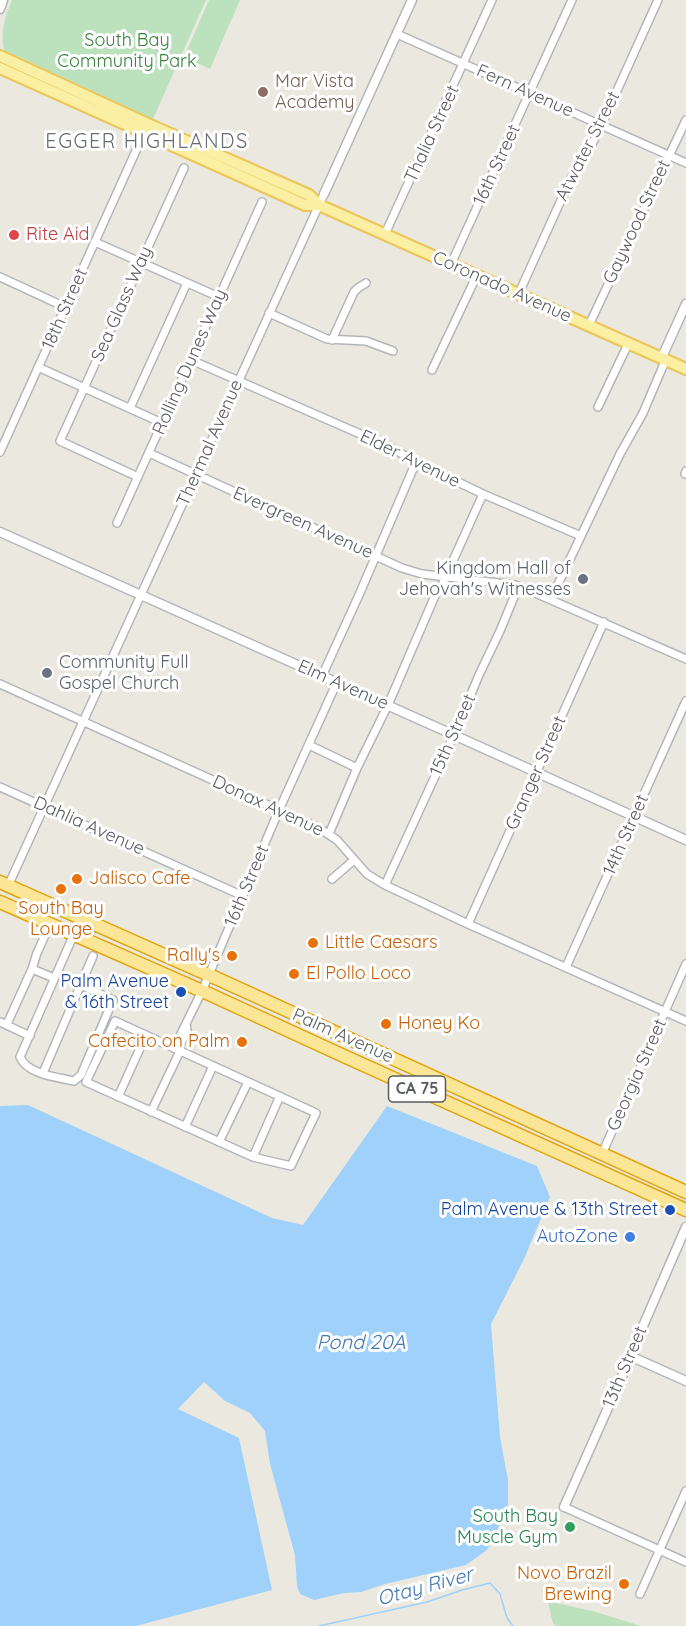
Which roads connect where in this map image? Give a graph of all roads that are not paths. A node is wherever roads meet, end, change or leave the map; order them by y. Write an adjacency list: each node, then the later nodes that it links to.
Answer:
1 (3, 0): 6 (street)
2 (412, 0): 7 (street, Thermal Avenue)
3 (492, 0): 9 (street, Thalia Street)
4 (572, 0): 11 (street, 16th Street)
5 (658, 0): 13 (street, Atwater Street)
6 (0, 9)
7 (397, 34): 9 (street, Fern Avenue); 18 (street, Thermal Avenue)
8 (0, 56): 20 (main road, Coronado Avenue)
9 (464, 64): 11 (street, Fern Avenue); 21 (street, Thalia Street)
10 (0, 68): 14 (main road, Coronado Avenue)
11 (530, 93): 13 (street, Fern Avenue); 24 (street, 16th Street)
12 (686, 120): 15 (street, Gaywood Street)
13 (602, 126): 15 (street, Fern Avenue); 29 (street, Atwater Street)
14 (144, 133): 20 (main road, Coronado Avenue); 22 (street, 18th Street)
15 (669, 156): 16 (street, Fern Avenue); 34 (street, Gaywood Street)
16 (686, 163)
17 (184, 168): 23 (street, Sea Glass Way)
18 (324, 194): 20 (street, Thermal Avenue)
19 (262, 202): 30 (street, Rolling Dunes Way)
20 (319, 205): 21 (main road, Coronado Avenue); 33 (street, Thermal Avenue)
21 (385, 234): 24 (main road, Coronado Avenue)
22 (95, 242): 23 (street); 32 (street, 18th Street)
23 (141, 262): 27 (street); 44 (street, Sea Glass Way)
24 (451, 264): 25 (main road, Coronado Avenue)
25 (477, 275): 29 (main road, Coronado Avenue); 42 (street)
26 (0, 277): 32 (street)
27 (187, 283): 30 (street); 46 (street)
28 (366, 283): 35 (street)
29 (519, 293): 34 (main road, Coronado Avenue)
30 (219, 297): 39 (street, Rolling Dunes Way)
31 (686, 304): 38 (street)
32 (66, 307): 40 (street, 18th Street)
33 (269, 313): 35 (street); 43 (street, Thermal Avenue)
34 (589, 325): 36 (main road, Coronado Avenue)
35 (332, 340): 37 (street)
36 (628, 342): 38 (main road, Coronado Avenue); 45 (street)
37 (393, 351)
38 (664, 358): 41 (main road, Coronado Avenue); 56 (street)
39 (191, 360): 43 (street, Elder Avenue); 47 (street, Rolling Dunes Way)
40 (38, 367): 44 (street); 48 (street, 18th Street)
41 (686, 369)
42 (432, 370)
43 (238, 381): 50 (street, Elder Avenue); 51 (street, Thermal Avenue)
44 (84, 388): 46 (street); 52 (street, Sea Glass Way)
45 (598, 407)
46 (130, 408): 47 (street)
47 (162, 423): 49 (street, Rolling Dunes Way)
48 (0, 452)
49 (149, 453): 51 (street, Evergreen Avenue); 52 (street, Rolling Dunes Way)
50 (416, 462): 53 (street, Elder Avenue); 57 (street)
51 (196, 475): 57 (street, Evergreen Avenue); 60 (street, Thermal Avenue)
52 (138, 477): 54 (street, Rolling Dunes Way)
53 (483, 494): 56 (street, Elder Avenue); 58 (street)
54 (117, 523)
55 (0, 532): 60 (street, Elm Avenue)
56 (581, 536): 61 (street)
57 (375, 555): 58 (street, Evergreen Avenue); 64 (street)
58 (446, 577): 59 (street, Evergreen Avenue); 68 (street)
59 (515, 585): 61 (street, Evergreen Avenue); 70 (street, 15th Street)
60 (141, 595): 64 (street, Elm Avenue); 69 (street, Thermal Avenue)
61 (551, 598): 62 (street)
62 (604, 622): 63 (street); 73 (street, Granger Street)
63 (686, 659)
64 (322, 676): 65 (street, Elm Avenue)
65 (337, 682): 68 (street, Elm Avenue); 71 (street, 16th Street)
66 (0, 684): 69 (street, Donax Avenue)
67 (686, 701): 77 (street, 14th Street)
68 (387, 705): 70 (street, Elm Avenue); 72 (street)
69 (83, 722): 75 (street, Thermal Avenue); 76 (street, Donax Avenue)
70 (454, 735): 73 (street, Elm Avenue); 83 (street, 15th Street)
71 (309, 745): 72 (street); 76 (street, 16th Street)
72 (357, 768): 78 (street)
73 (536, 773): 77 (street, Elm Avenue); 87 (street, Granger Street)
74 (0, 787): 75 (street, Dahlia Avenue)
75 (44, 806): 82 (street, Thermal Avenue); 84 (street, Dahlia Avenue)
76 (279, 810): 78 (street, Donax Avenue); 84 (street, 16th Street)
77 (635, 817): 79 (street, Elm Avenue); 91 (street, 14th Street)
78 (329, 834): 80 (street, Donax Avenue)
79 (686, 840)
80 (354, 860): 81 (street); 83 (street, Donax Avenue)
81 (332, 879)
82 (4, 884): 93 (highway, Palm Avenue / CA 75)
83 (385, 885): 87 (street, Donax Avenue)
84 (243, 896): 93 (street, 16th Street)
85 (0, 902): 86 (highway, Palm Avenue / CA 75)
86 (50, 924): 88 (highway, Palm Avenue / CA 75); 92 (street)
87 (468, 924): 91 (street, Donax Avenue)
88 (74, 934): 94 (street); 96 (highway, Palm Avenue / CA 75)
89 (93, 956): 95 (street)
90 (686, 964): 97 (street, Georgia Street)
91 (566, 967): 97 (street, Donax Avenue)
92 (32, 969): 94 (street); 99 (street)
93 (208, 975): 96 (street, 16th Street); 111 (highway, Palm Avenue / CA 75)
94 (54, 978): 101 (street)
95 (81, 985): 104 (street); 104 (street)
96 (202, 991): 102 (street, 16th Street); 114 (highway, Palm Avenue / CA 75)
97 (665, 1011): 98 (street, Donax Avenue); 111 (street, Georgia Street)
98 (686, 1021)
99 (3, 1023): 101 (street)
100 (146, 1035): 102 (street); 107 (street); 107 (street)
101 (30, 1036): 104 (street)
102 (177, 1049): 103 (street); 108 (street, 16th Street)
103 (213, 1066): 105 (street); 109 (street)
104 (43, 1073)
105 (248, 1082): 106 (street); 110 (street)
106 (280, 1096): 112 (street); 112 (street)
107 (118, 1097): 108 (street)
108 (151, 1112): 109 (street)
109 (185, 1127): 110 (street)
110 (219, 1142): 112 (street)
111 (602, 1154): 113 (highway, Palm Avenue / CA 75)
112 (253, 1157)
113 (686, 1192)
114 (686, 1210)
115 (686, 1227): 116 (street, 13th Street)
116 (630, 1356): 117 (street); 119 (street, 13th Street)
117 (686, 1381)
118 (686, 1491): 120 (street)
119 (564, 1507): 120 (street)
120 (659, 1550): 121 (street); 122 (street)
121 (686, 1562)
122 (640, 1594)

